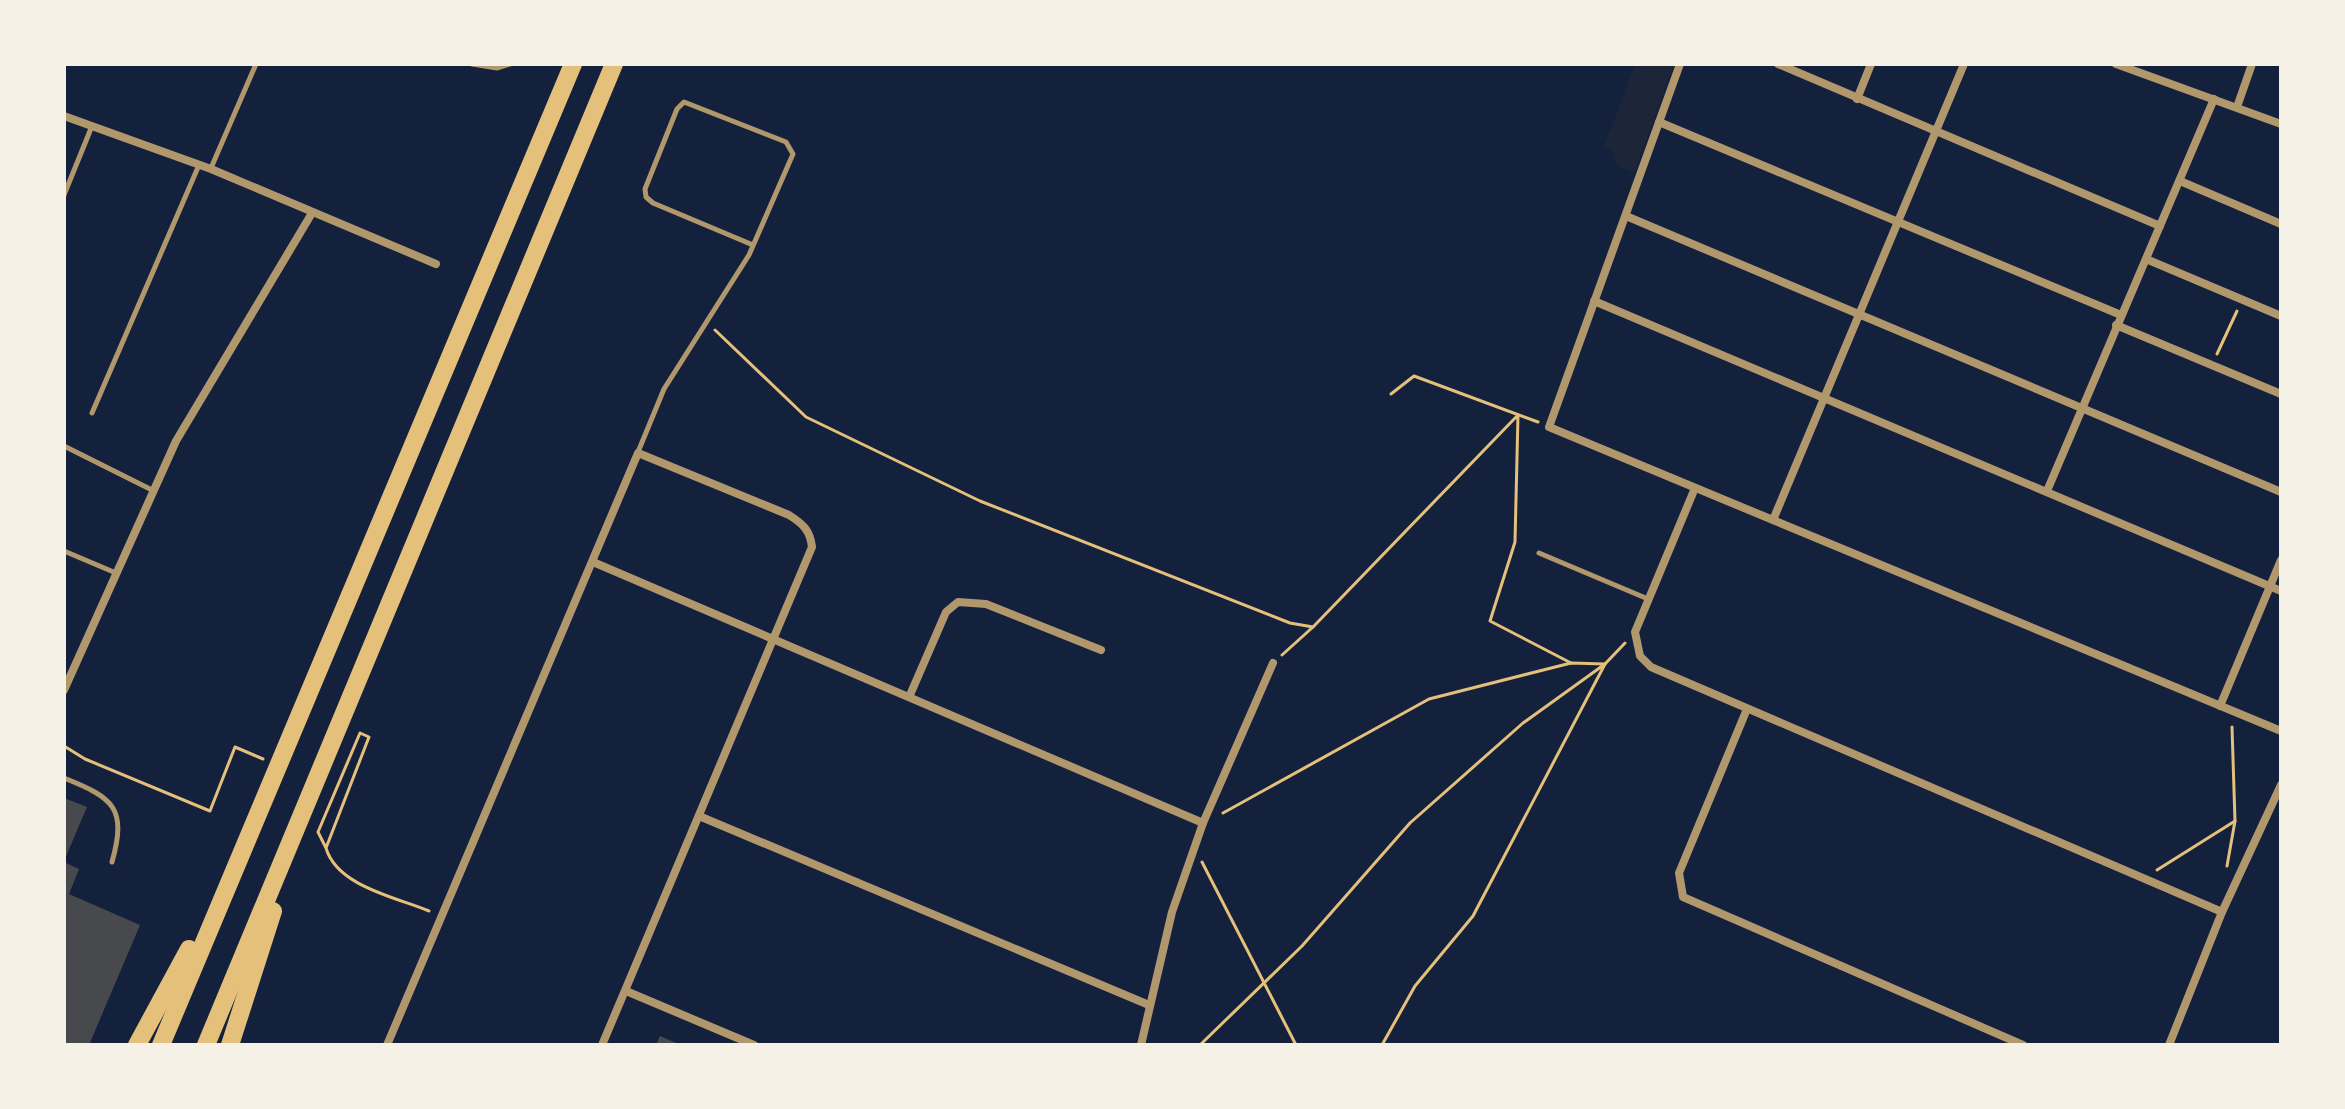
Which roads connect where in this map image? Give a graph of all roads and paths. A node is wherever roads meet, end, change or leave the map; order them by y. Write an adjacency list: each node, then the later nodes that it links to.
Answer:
1 (256, 64): 21 (lane)
2 (472, 64): 3 (lane)
3 (510, 64)
4 (573, 64): 86 (highway)
5 (614, 64): 78 (highway)
6 (1680, 64): 16 (street)
7 (1778, 64): 12 (street)
8 (1871, 64): 12 (street)
9 (1964, 64): 19 (street)
10 (2116, 64): 13 (street)
11 (2252, 64): 14 (street)
12 (1857, 99): 19 (street)
13 (2214, 99): 14 (street); 22 (street)
14 (2237, 107): 17 (street)
15 (64, 116): 18 (street)
16 (1659, 122): 25 (street); 26 (street)
17 (2281, 124)
18 (92, 126): 20 (street); 23 (lane)
19 (1934, 132): 26 (street); 28 (street)
20 (199, 165): 21 (street); 44 (lane)
21 (211, 169): 24 (street)
22 (2180, 181): 27 (street); 28 (street)
23 (64, 195)
24 (312, 213): 31 (street); 50 (street)
25 (1626, 216): 33 (street); 34 (street)
26 (1896, 222): 34 (street); 35 (street)
27 (2281, 224)
28 (2160, 226): 30 (street)
29 (753, 245): 29 (lane); 37 (lane)
30 (2146, 259): 32 (street); 35 (street)
31 (436, 264)
32 (2242, 299): 36 (street); 39 (path)
33 (1594, 301): 42 (street); 46 (street)
34 (1859, 314): 42 (street); 43 (street)
35 (2121, 315): 38 (street)
36 (2281, 316)
37 (706, 322): 48 (lane); 62 (path)
38 (2116, 325): 39 (street); 43 (street)
39 (2212, 365): 41 (street)
40 (1391, 394): 45 (path)
41 (2281, 394)
42 (1824, 398): 51 (street); 53 (street)
43 (2081, 407): 51 (street); 52 (street)
44 (92, 413)
45 (1518, 415): 46 (path); 62 (path); 67 (path)
46 (1549, 427): 49 (street)
47 (64, 446): 50 (lane)
48 (638, 453): 57 (street); 64 (street)
49 (1695, 488): 53 (street); 61 (street)
50 (152, 490): 58 (street)
51 (2047, 491): 59 (street)
52 (2281, 492)
53 (1773, 520): 71 (street)
54 (64, 551): 58 (lane)
55 (1539, 553): 61 (lane)
56 (2281, 560): 59 (street)
57 (593, 562): 64 (street); 89 (street)
58 (117, 574): 69 (street)
59 (2270, 587): 60 (street); 71 (street)
60 (2281, 591)
61 (1649, 599): 63 (street)
62 (1313, 627): 66 (path)
63 (1635, 632): 68 (path); 72 (street)
64 (775, 639): 70 (street); 79 (street)
65 (1101, 650): 70 (street)
66 (1273, 663): 81 (street)
67 (1571, 663): 68 (path); 81 (path)
68 (1605, 664): 90 (path); 103 (path)
69 (64, 690)
70 (910, 695): 81 (street)
71 (2220, 706): 73 (street); 80 (path)
72 (1747, 709): 87 (street); 104 (street)
73 (2281, 731)
74 (64, 746): 75 (path)
75 (235, 747)
76 (64, 778): 84 (lane)
77 (2281, 785): 88 (street)
78 (308, 798): 95 (highway); 96 (highway)
79 (699, 816): 91 (street); 92 (street)
80 (2235, 821): 85 (path); 87 (path)
81 (1203, 823): 83 (street)
82 (326, 848): 82 (path); 89 (path)
83 (1193, 854): 90 (path); 92 (street)
84 (112, 862)
85 (2227, 867)
86 (234, 869): 93 (highway); 94 (highway)
87 (2151, 882): 88 (street)
88 (2222, 912): 105 (street)
89 (442, 917): 97 (street)
90 (1264, 983): 101 (path); 102 (path)
91 (626, 991): 98 (street); 99 (street)
92 (1149, 1005): 100 (street)
93 (137, 1045)
94 (161, 1045)
95 (206, 1045)
96 (230, 1045)
97 (387, 1045)
98 (602, 1045)
99 (754, 1045)
100 (1141, 1045)
101 (1200, 1045)
102 (1296, 1045)
103 (1382, 1045)
104 (2023, 1045)
105 (2169, 1045)

